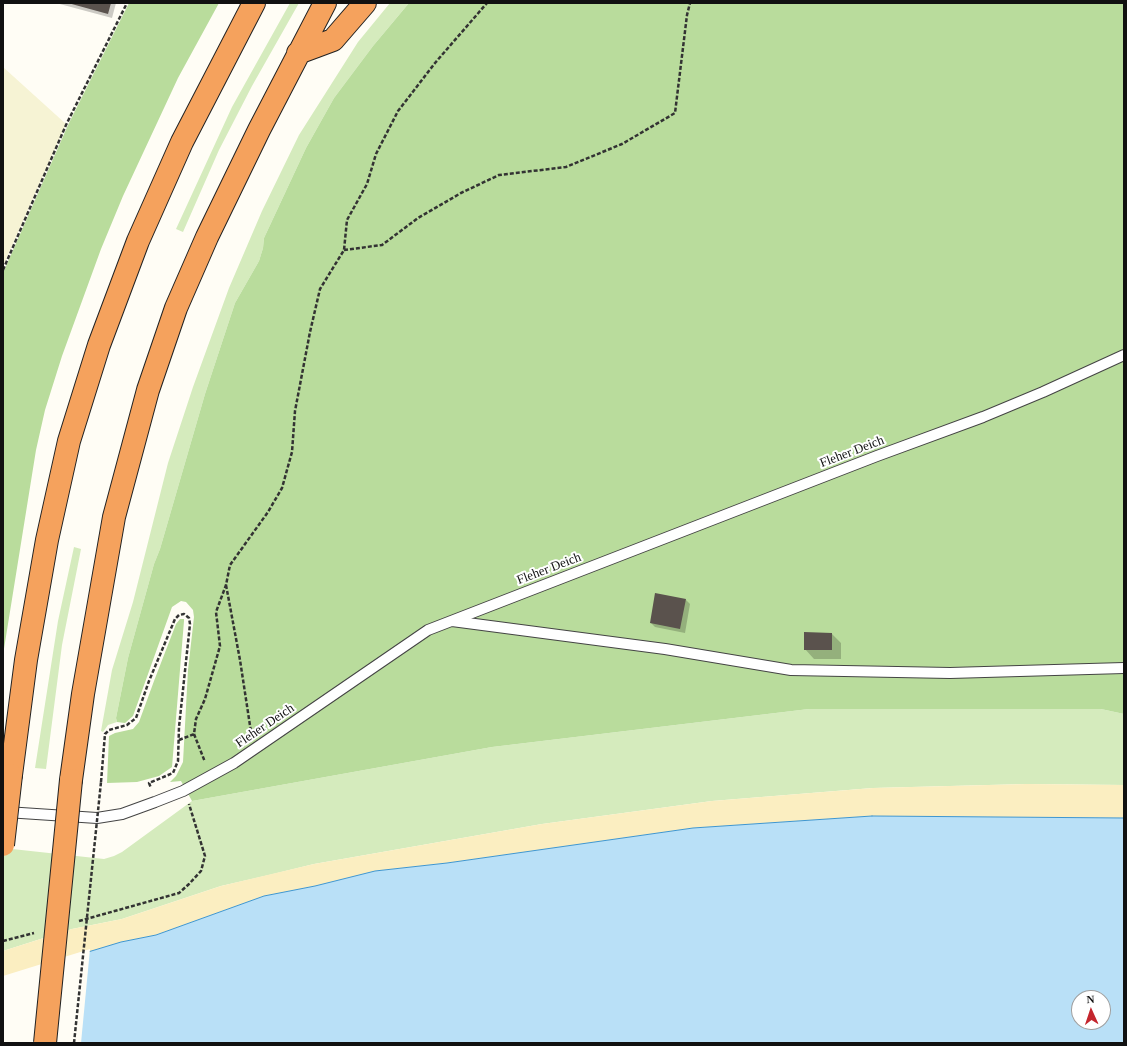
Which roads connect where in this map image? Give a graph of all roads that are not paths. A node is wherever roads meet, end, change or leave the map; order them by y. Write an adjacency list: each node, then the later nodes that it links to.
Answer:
1 (254, 3): 6 (highway)
2 (263, 3): 6 (highway)
3 (325, 3): 5 (highway)
4 (365, 3): 5 (highway)
5 (298, 53): 12 (highway, bridge)
6 (227, 56): 11 (highway, bridge)
7 (1124, 355): 8 (lane, Fleher Deich)
8 (450, 621): 9 (lane); 10 (lane, Fleher Deich)
9 (1124, 668)
10 (3, 812)
11 (3, 845)
12 (45, 1043)

